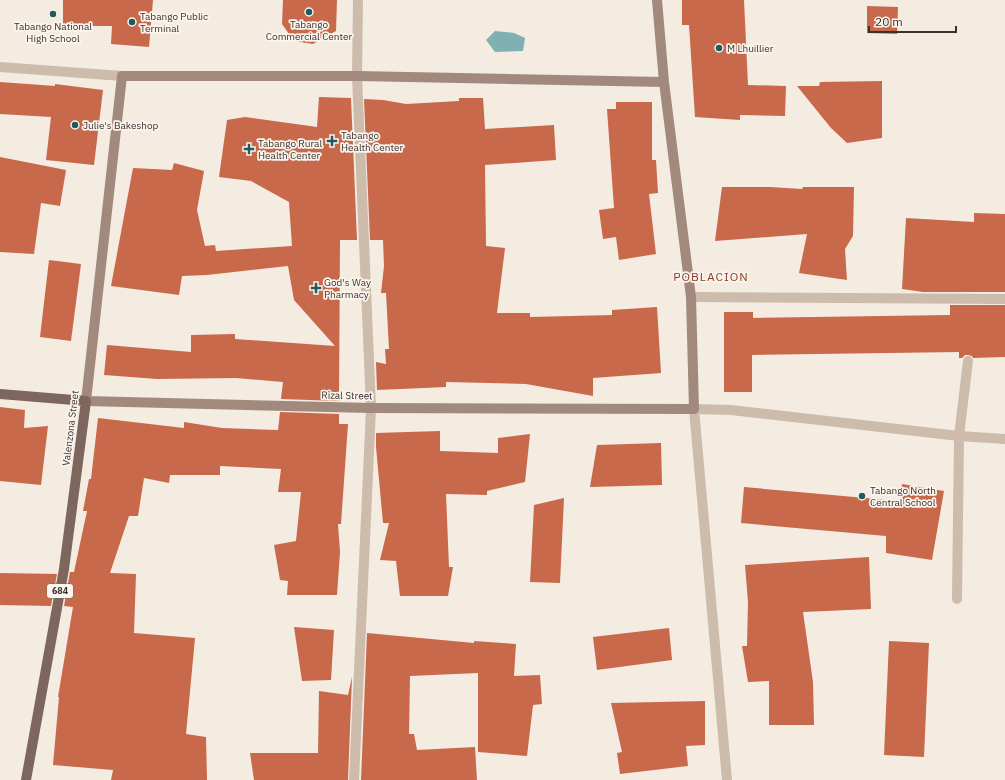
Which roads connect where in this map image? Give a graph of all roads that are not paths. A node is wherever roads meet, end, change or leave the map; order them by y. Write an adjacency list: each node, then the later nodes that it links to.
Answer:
1 (358, 0): 5 (street)
2 (657, 0): 6 (street)
3 (0, 67): 4 (street)
4 (122, 76): 5 (street); 11 (street, Valenzona Street)
5 (357, 76): 6 (street); 12 (street)
6 (664, 82): 7 (street)
7 (691, 297): 8 (street); 13 (street)
8 (1005, 298)
9 (968, 362): 14 (street)
10 (0, 394): 11 (main road, Rizal Street)
11 (86, 401): 12 (street, Rizal Street); 17 (main road, Valenzona Street / 684)
12 (371, 408): 13 (street, Rizal Street); 18 (street)
13 (694, 409): 14 (street); 19 (street)
14 (960, 436): 15 (street); 16 (street)
15 (1005, 439)
16 (957, 599)
17 (26, 780)
18 (354, 780)
19 (727, 780)

